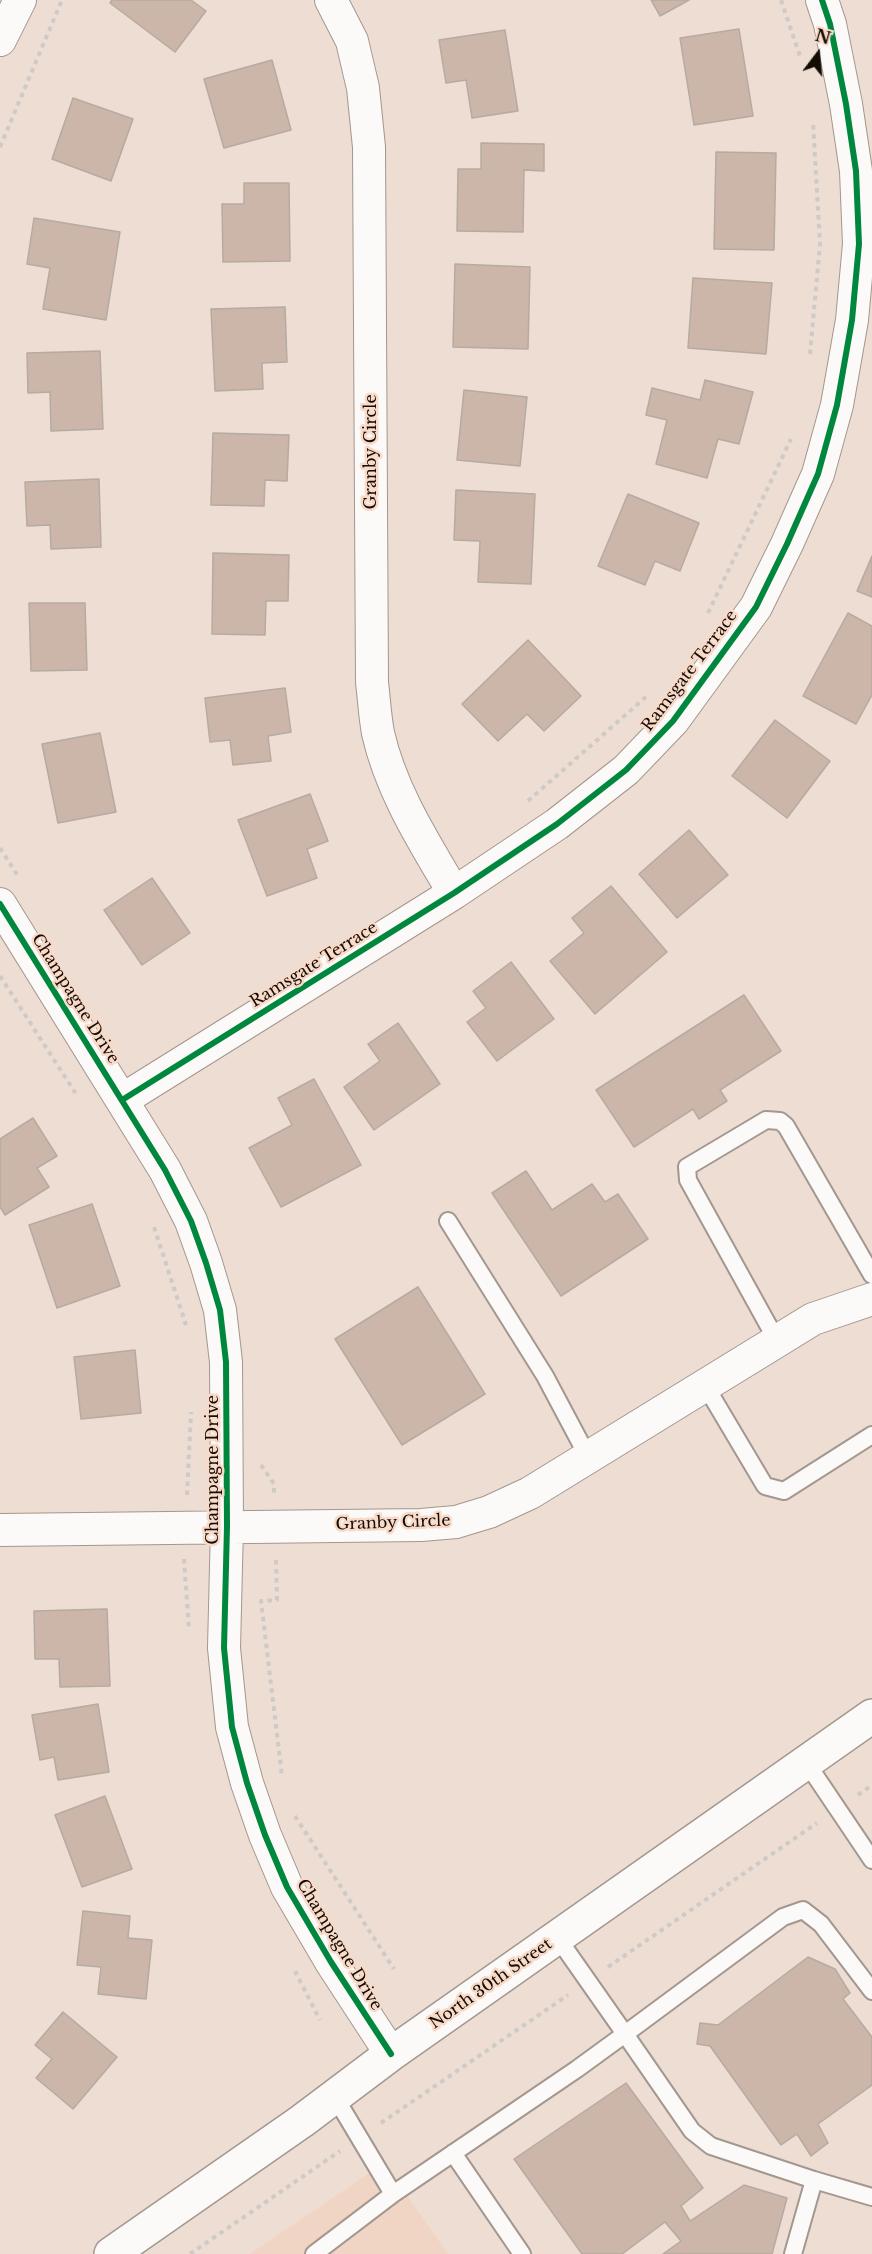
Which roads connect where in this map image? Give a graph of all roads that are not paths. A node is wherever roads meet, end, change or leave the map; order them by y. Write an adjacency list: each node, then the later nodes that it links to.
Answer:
1 (20, 0): 4 (street)
2 (331, 0): 5 (street, Granby Circle)
3 (822, 0): 5 (street, Ramsgate Terrace)
4 (0, 40)
5 (454, 893): 7 (street, Ramsgate Terrace)
6 (0, 904): 7 (street, Champagne Drive)
7 (122, 1100): 15 (street, Champagne Drive)
8 (448, 1221): 14 (lane)
9 (872, 1275): 11 (lane)
10 (872, 1299): 11 (street, Granby Circle)
11 (777, 1341): 12 (street, Granby Circle)
12 (705, 1385): 13 (lane); 14 (street, Granby Circle)
13 (872, 1435)
14 (588, 1457): 15 (street, Granby Circle)
15 (227, 1526): 16 (street, Granby Circle); 23 (street, Champagne Drive)
16 (0, 1530)
17 (872, 1716): 18 (main road, North 30th Street)
18 (806, 1762): 19 (lane); 20 (main road, North 30th Street)
19 (872, 1860)
20 (557, 1937): 22 (lane); 23 (main road, North 30th Street)
21 (872, 1991): 22 (lane)
22 (625, 2034): 25 (lane); 26 (lane)
23 (391, 2054): 24 (main road, North 30th Street)
24 (336, 2097): 27 (lane); 29 (main road, North 30th Street)
25 (453, 2153): 27 (lane); 31 (lane)
26 (814, 2180): 28 (lane); 32 (lane)
27 (393, 2194): 30 (lane)
28 (872, 2197)
29 (111, 2254)
30 (314, 2254)
31 (522, 2254)
32 (792, 2254)

